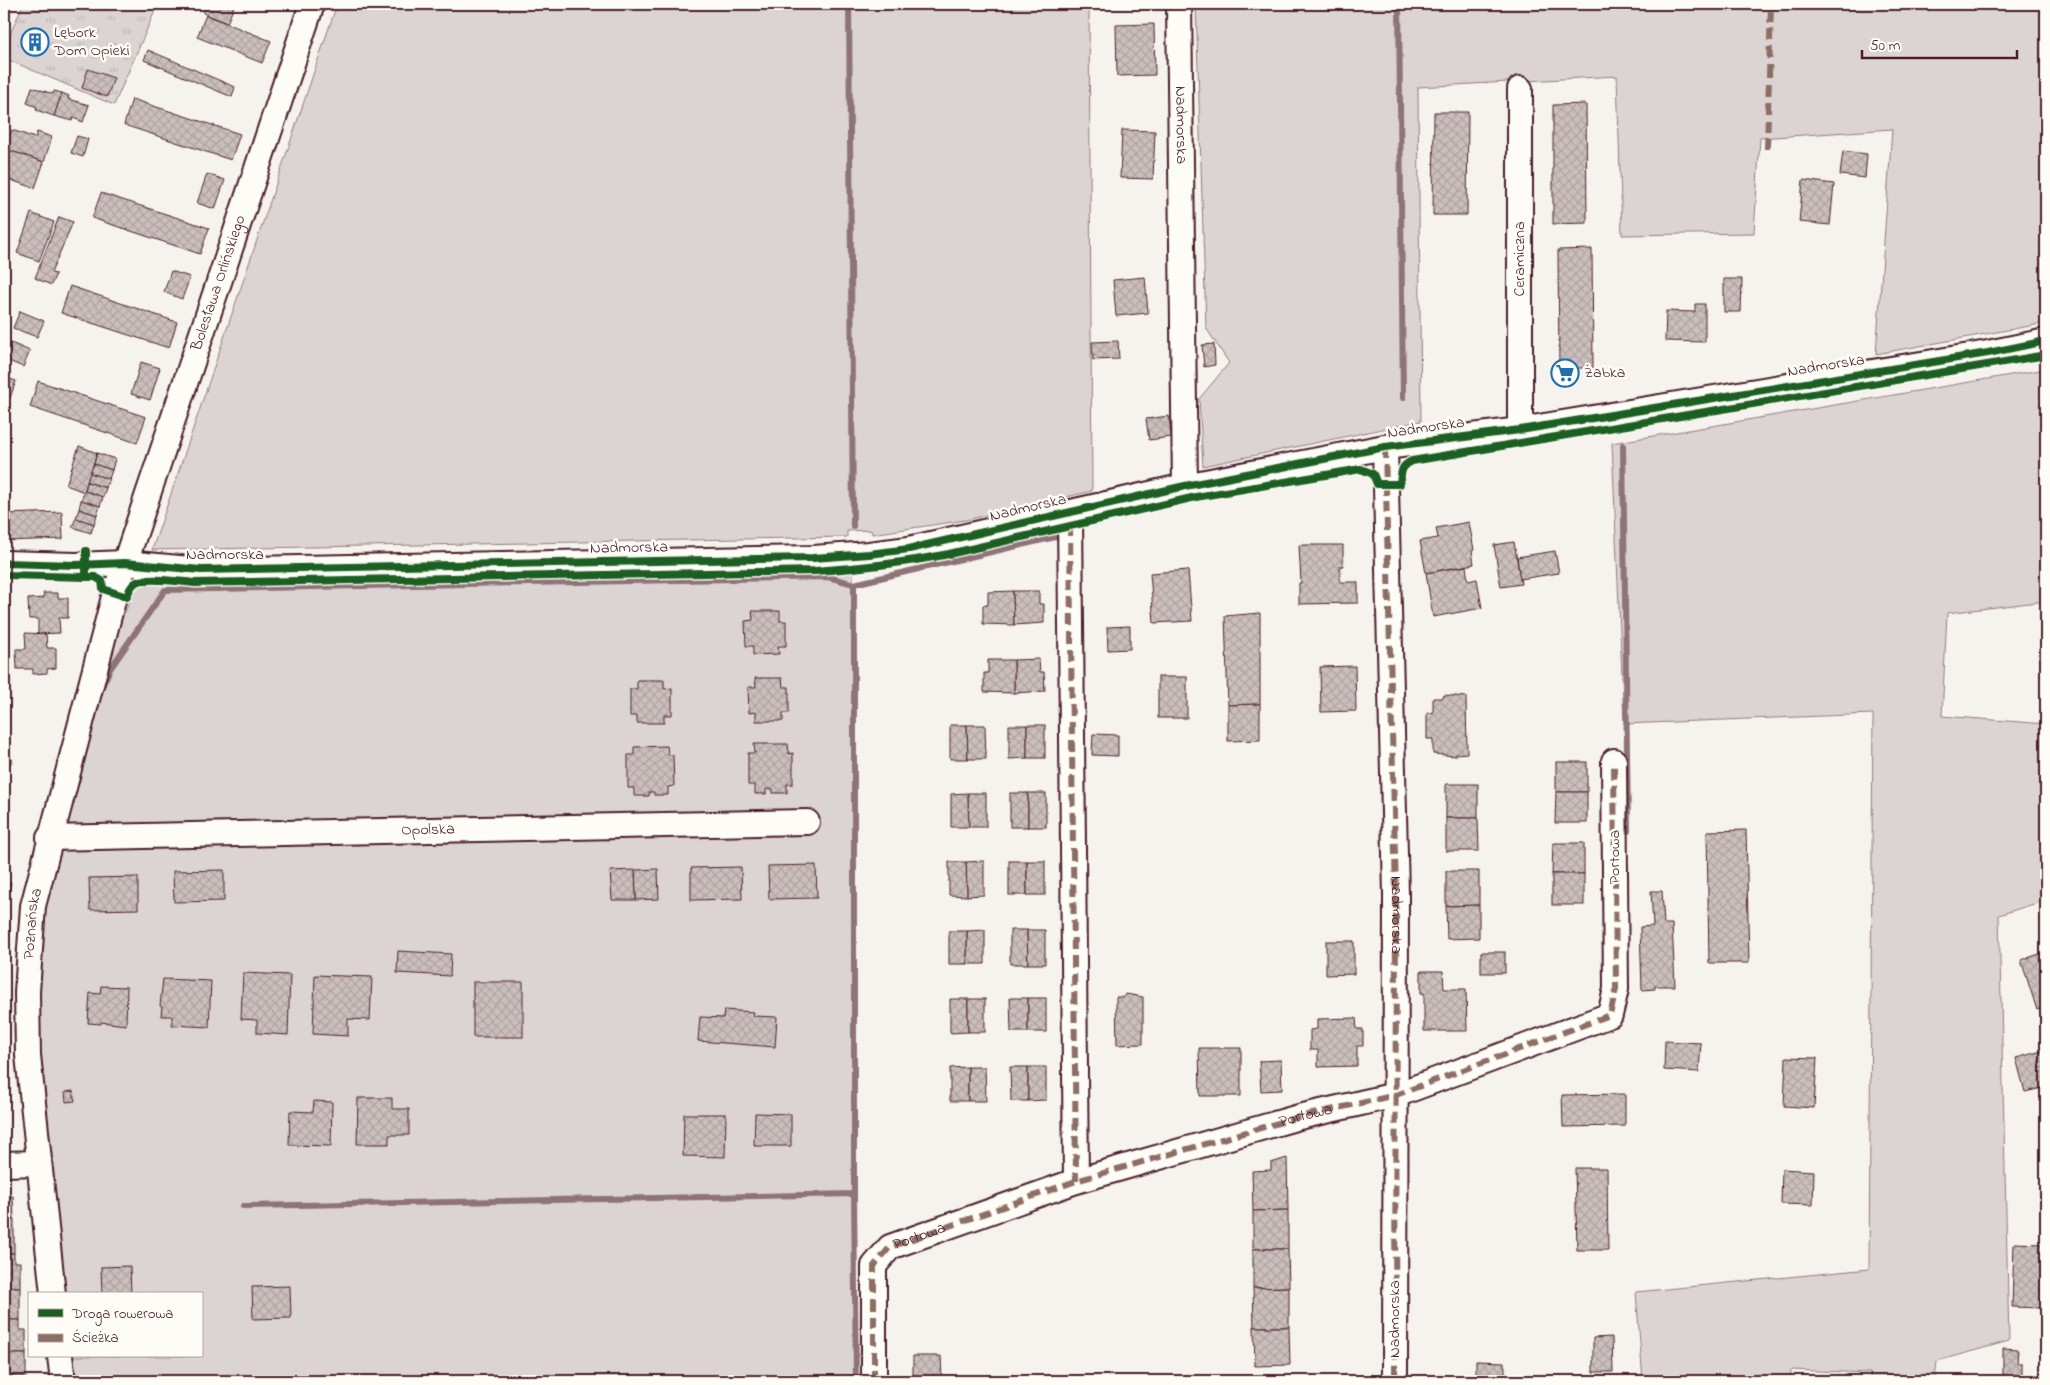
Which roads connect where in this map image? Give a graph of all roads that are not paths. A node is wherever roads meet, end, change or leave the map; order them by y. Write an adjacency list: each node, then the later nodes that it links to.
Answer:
1 (312, 4): 10 (street, Bolesława Orlińskiego)
2 (1178, 4): 7 (street, Nadmorska)
3 (1520, 89): 5 (street, Ceramiczna)
4 (2046, 341): 5 (street, Nadmorska)
5 (1520, 430): 6 (street, Nadmorska)
6 (1385, 447): 7 (street, Nadmorska); 14 (street, Nadmorska)
7 (1185, 486): 8 (street, Nadmorska)
8 (1070, 512): 10 (street, Nadmorska); 17 (street)
9 (4, 563): 10 (street, Nadmorska)
10 (125, 563): 13 (street, Poznańska)
11 (1614, 761): 14 (street, Portowa)
12 (807, 822): 13 (street, Opolska)
13 (49, 838): 15 (street, Poznańska)
14 (1396, 1094): 17 (street, Portowa); 22 (street, Nadmorska)
15 (39, 1163): 16 (street); 18 (street, Poznańska)
16 (4, 1164)
17 (1076, 1181): 21 (street, Portowa)
18 (53, 1292)
19 (60, 1358): 20 (street)
20 (62, 1381)
21 (874, 1381)
22 (1396, 1381)

